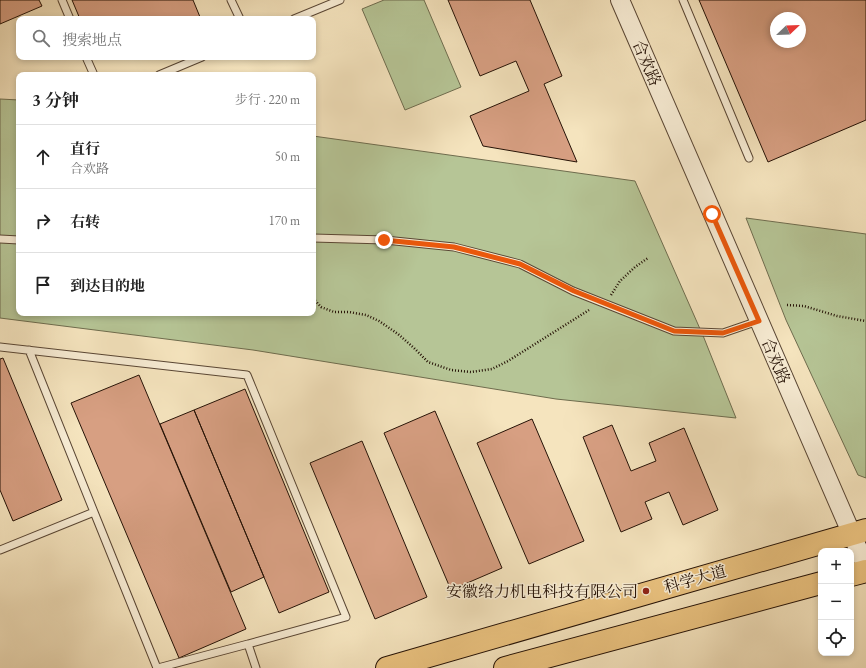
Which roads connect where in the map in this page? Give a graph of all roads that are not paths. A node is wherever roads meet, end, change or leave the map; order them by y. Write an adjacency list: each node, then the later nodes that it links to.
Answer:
1 (62, 0): 6 (lane)
2 (231, 0): 7 (lane)
3 (340, 0): 8 (lane)
4 (620, 0): 17 (street, 合欢路)
5 (683, 0): 13 (lane)
6 (69, 16)
7 (239, 16)
8 (301, 16)
9 (87, 60): 11 (lane)
10 (195, 60): 12 (lane)
11 (93, 72)
12 (165, 72)
13 (749, 158)
14 (316, 238): 17 (lane)
15 (0, 239): 16 (lane)
16 (16, 240)
17 (759, 321): 21 (street, 合欢路)
18 (0, 347): 19 (lane)
19 (29, 350): 20 (lane); 27 (lane)
20 (94, 512): 22 (lane); 28 (lane)
21 (858, 532): 23 (street, 合欢路); 30 (main road, 科学大道)
22 (0, 550)
23 (866, 567)
24 (866, 571): 25 (main road)
25 (854, 574)
26 (818, 584): 31 (main road)
27 (248, 644): 28 (lane); 29 (lane)
28 (158, 668)
29 (256, 668)
30 (386, 668)
31 (505, 668)

